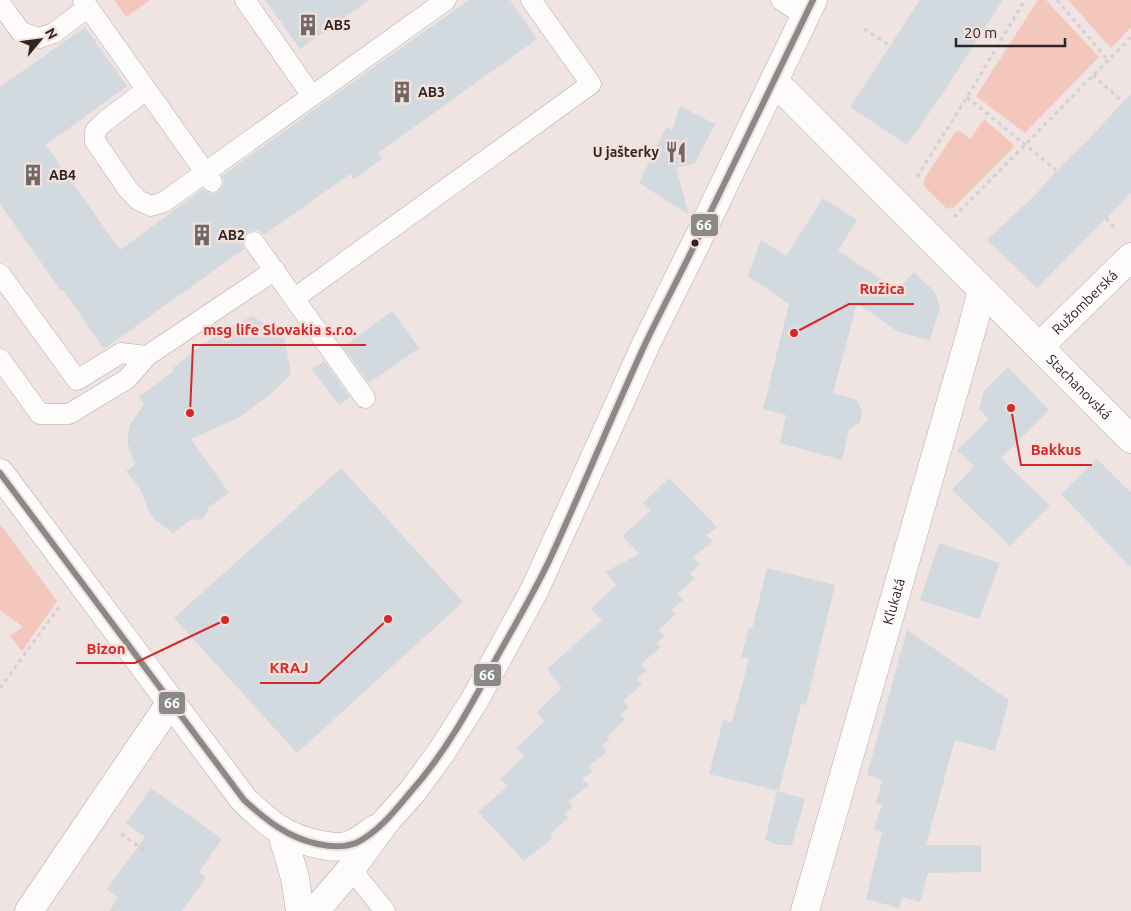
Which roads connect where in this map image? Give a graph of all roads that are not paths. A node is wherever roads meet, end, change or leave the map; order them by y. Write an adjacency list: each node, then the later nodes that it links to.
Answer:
1 (245, 0): 10 (lane)
2 (446, 0): 10 (lane)
3 (531, 0): 17 (lane)
4 (781, 0): 7 (lane)
5 (0, 3): 6 (lane)
6 (86, 4): 9 (lane)
7 (809, 8): 8 (street)
8 (774, 81): 16 (street, Stachanovská); 25 (street)
9 (146, 90): 11 (lane); 11 (lane)
10 (312, 96): 11 (lane)
11 (209, 177)
12 (254, 242): 14 (lane)
13 (1131, 257): 18 (street, Ružomberská)
14 (275, 270): 17 (lane); 19 (lane)
15 (0, 274): 19 (lane)
16 (982, 290): 18 (street, Stachanovská); 32 (street, Kľukatá)
17 (294, 298): 21 (lane)
18 (1039, 347): 22 (street, Stachanovská)
19 (147, 356): 20 (lane)
20 (0, 359)
21 (365, 398)
22 (1131, 440)
23 (0, 473): 24 (street)
24 (171, 702): 26 (street); 28 (street)
25 (387, 820): 26 (street); 27 (street)
26 (280, 830): 29 (street)
27 (351, 869): 30 (street); 31 (lane)
28 (29, 911)
29 (300, 911)
30 (314, 911)
31 (385, 911)
32 (805, 911)

